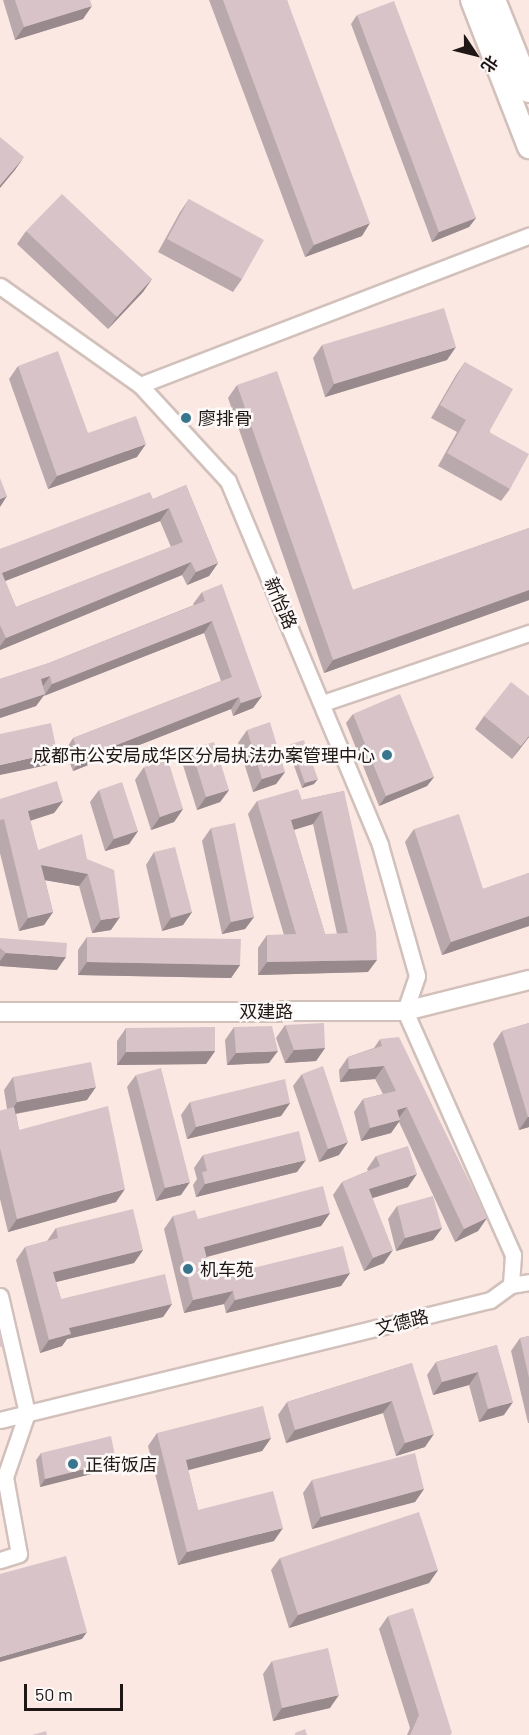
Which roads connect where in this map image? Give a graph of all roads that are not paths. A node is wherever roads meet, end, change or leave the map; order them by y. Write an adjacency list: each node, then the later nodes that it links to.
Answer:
1 (472, 0): 6 (main road)
2 (493, 0): 5 (highway)
3 (507, 0): 4 (highway)
4 (529, 56)
5 (529, 90)
6 (529, 147)
7 (529, 236): 9 (street)
8 (0, 286): 9 (street, 新怡路)
9 (140, 385): 11 (street, 新怡路)
10 (529, 633): 11 (street)
11 (323, 703): 13 (street, 新怡路)
12 (529, 980): 13 (street, 双建路)
13 (405, 1011): 14 (street, 双建路); 16 (street)
14 (0, 1012)
15 (529, 1282): 16 (street)
16 (511, 1285): 18 (street, 文德路)
17 (0, 1296): 18 (street)
18 (27, 1413): 19 (street, 文德路); 20 (street)
19 (0, 1420)
20 (0, 1560)

